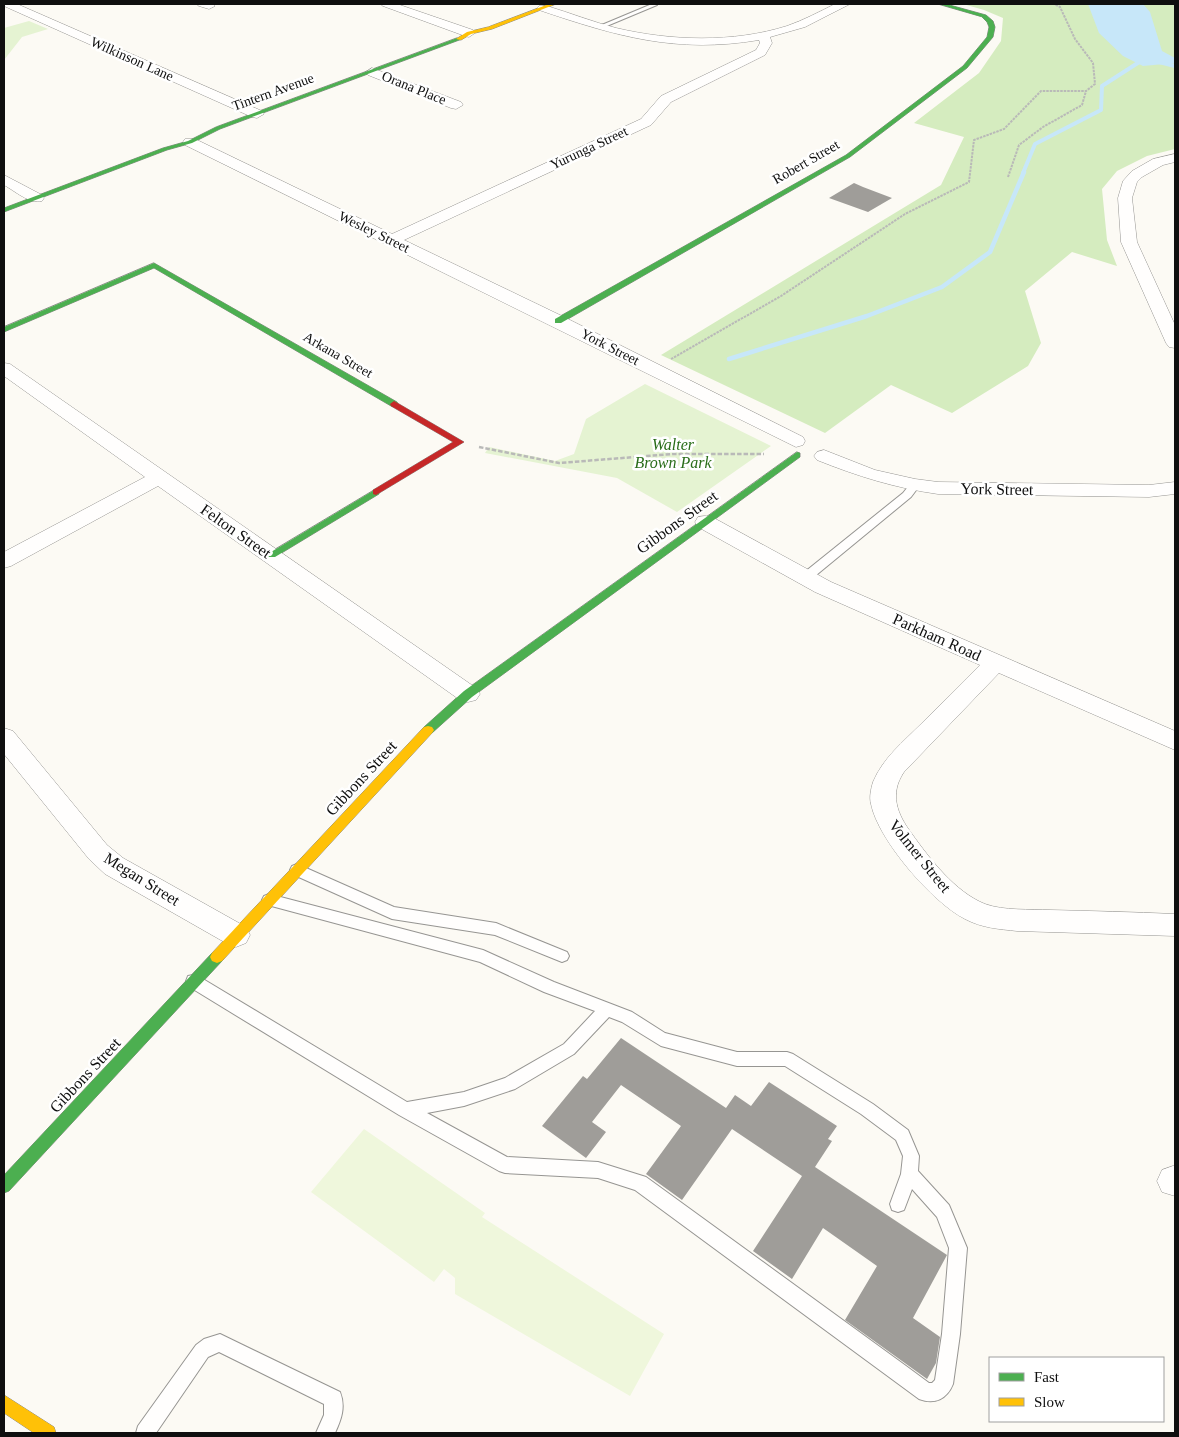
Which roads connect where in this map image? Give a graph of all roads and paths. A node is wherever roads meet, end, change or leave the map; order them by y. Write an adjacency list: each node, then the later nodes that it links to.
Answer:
1 (8, 4): 14 (street, Wilkinson Lane)
2 (387, 4): 9 (street)
3 (844, 4): 10 (street)
4 (941, 4): 22 (main road, Robert Street)
5 (1054, 4): 12 (path)
6 (654, 5): 8 (lane)
7 (548, 6): 8 (street); 9 (main road, Tintern Avenue)
8 (600, 27): 10 (street)
9 (469, 33): 11 (main road, Tintern Avenue)
10 (763, 35): 21 (street, Yurunga Street)
11 (372, 72): 13 (street, Orana Place); 14 (main road, Tintern Avenue)
12 (1086, 91): 17 (path); 26 (path)
13 (456, 105)
14 (257, 114): 15 (main road, Tintern Avenue)
15 (190, 142): 19 (main road, Tintern Avenue); 21 (street, Wesley Street)
16 (1175, 158): 24 (street)
17 (1008, 177)
18 (4, 179): 19 (street)
19 (37, 198): 20 (main road, Tintern Avenue)
20 (4, 210)
21 (392, 240): 22 (street, Wesley Street)
22 (558, 321): 26 (street, York Street)
23 (4, 330): 33 (main road, Arkana Street)
24 (1175, 343)
25 (4, 368): 29 (street, Felton Street)
26 (653, 370): 28 (street, York Street)
27 (498, 452): 28 (path)
28 (794, 452): 30 (street, York Street); 32 (main road, Gibbons Street)
29 (159, 477): 33 (street, Felton Street); 34 (street)
30 (915, 485): 31 (street, York Street); 35 (lane)
31 (1175, 488)
32 (704, 522): 35 (street, Parkham Road); 37 (main road, Gibbons Street)
33 (271, 555): 37 (street, Felton Street)
34 (4, 561)
35 (805, 578): 36 (street, Parkham Road)
36 (996, 663): 39 (street, Parkham Road); 42 (street, Volmer Street)
37 (468, 694): 40 (main road, Gibbons Street)
38 (4, 737): 43 (street, Megan Street)
39 (1175, 741)
40 (297, 870): 41 (main road, Gibbons Street); 44 (lane)
41 (269, 900): 43 (main road, Gibbons Street); 46 (lane)
42 (1175, 925)
43 (236, 935): 45 (main road, Gibbons Street)
44 (562, 956)
45 (193, 981): 47 (lane); 49 (main road, Gibbons Street)
46 (607, 1009): 47 (lane); 48 (lane)
47 (405, 1110): 48 (lane)
48 (909, 1174): 50 (lane)
49 (4, 1186)
50 (898, 1204)
51 (4, 1403): 52 (main road)
52 (48, 1433)
53 (145, 1433): 54 (lane)
54 (325, 1433)

